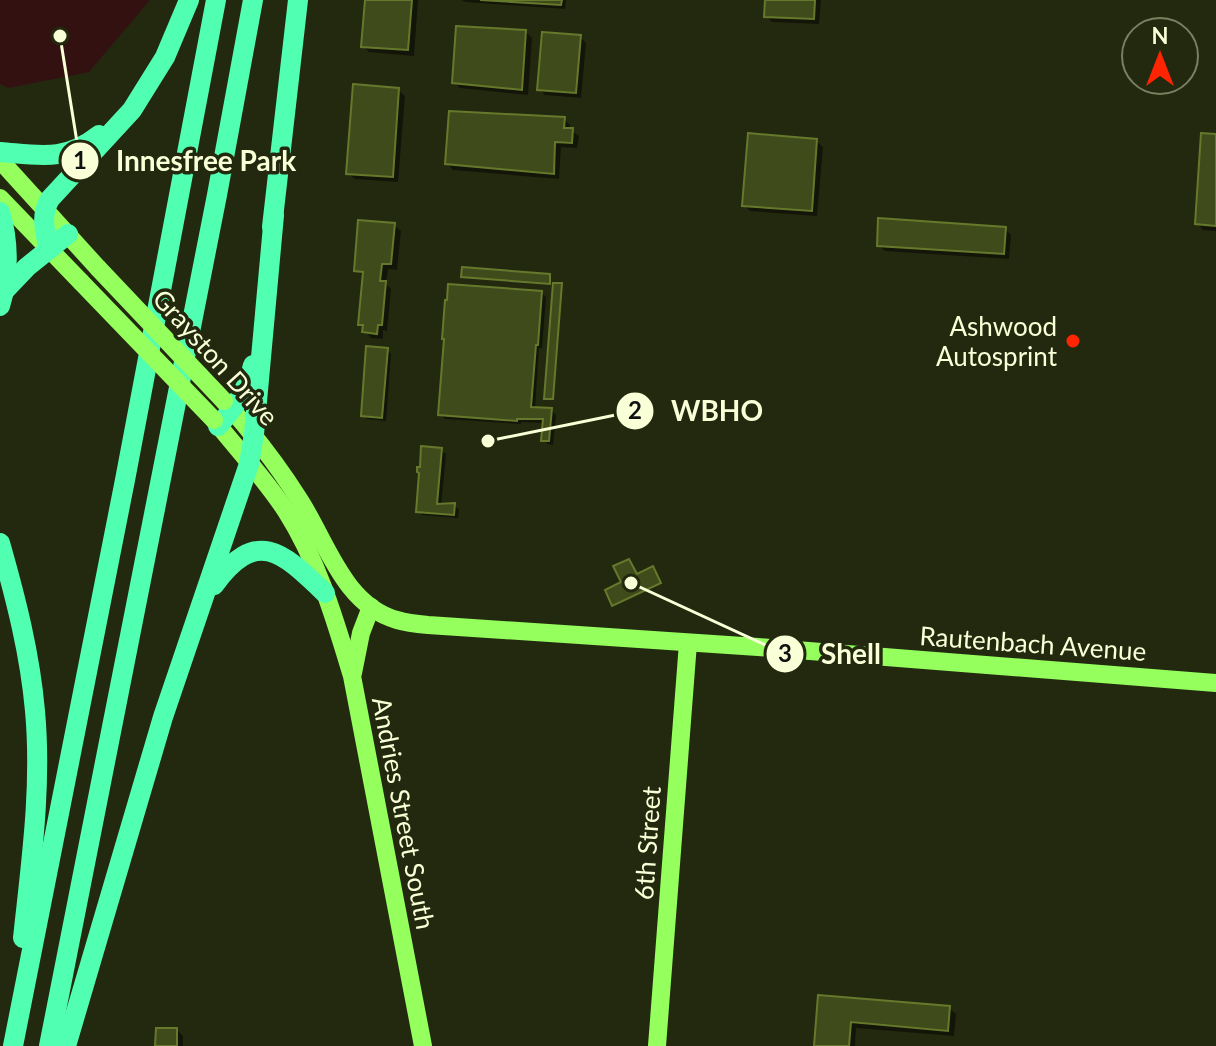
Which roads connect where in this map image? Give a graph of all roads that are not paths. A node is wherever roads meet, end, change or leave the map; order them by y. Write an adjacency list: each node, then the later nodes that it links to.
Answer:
1 (189, 0): 5 (highway)
2 (216, 0): 25 (highway)
3 (253, 0): 26 (highway)
4 (298, 0): 11 (highway)
5 (165, 57): 6 (highway); 9 (highway)
6 (0, 152)
7 (0, 160): 9 (main road, Grayston Drive)
8 (0, 198): 13 (main road, Grayston Drive)
9 (45, 208): 12 (main road, Grayston Drive); 13 (highway)
10 (0, 212): 14 (highway)
11 (274, 215): 15 (highway); 16 (highway)
12 (68, 234): 13 (highway); 15 (main road, Grayston Drive, bridge)
13 (49, 249): 14 (highway); 15 (main road, Grayston Drive, bridge)
14 (3, 298)
15 (222, 414): 16 (main road, Grayston Drive); 17 (main road, Grayston Drive)
16 (254, 434): 17 (highway); 21 (main road, Grayston Drive)
17 (249, 464): 19 (main road, Grayston Drive); 20 (highway)
18 (0, 543): 25 (highway)
19 (325, 593): 20 (highway); 23 (main road, Andries Street South)
20 (201, 602): 27 (highway)
21 (371, 607): 22 (main road, Rautenbach Avenue); 23 (main road)
22 (688, 643): 24 (main road, Rautenbach Avenue); 29 (main road, 6th Street)
23 (352, 676): 28 (main road, Andries Street South)
24 (1216, 683)
25 (12, 1046)
26 (49, 1046)
27 (66, 1046)
28 (423, 1046)
29 (657, 1046)

